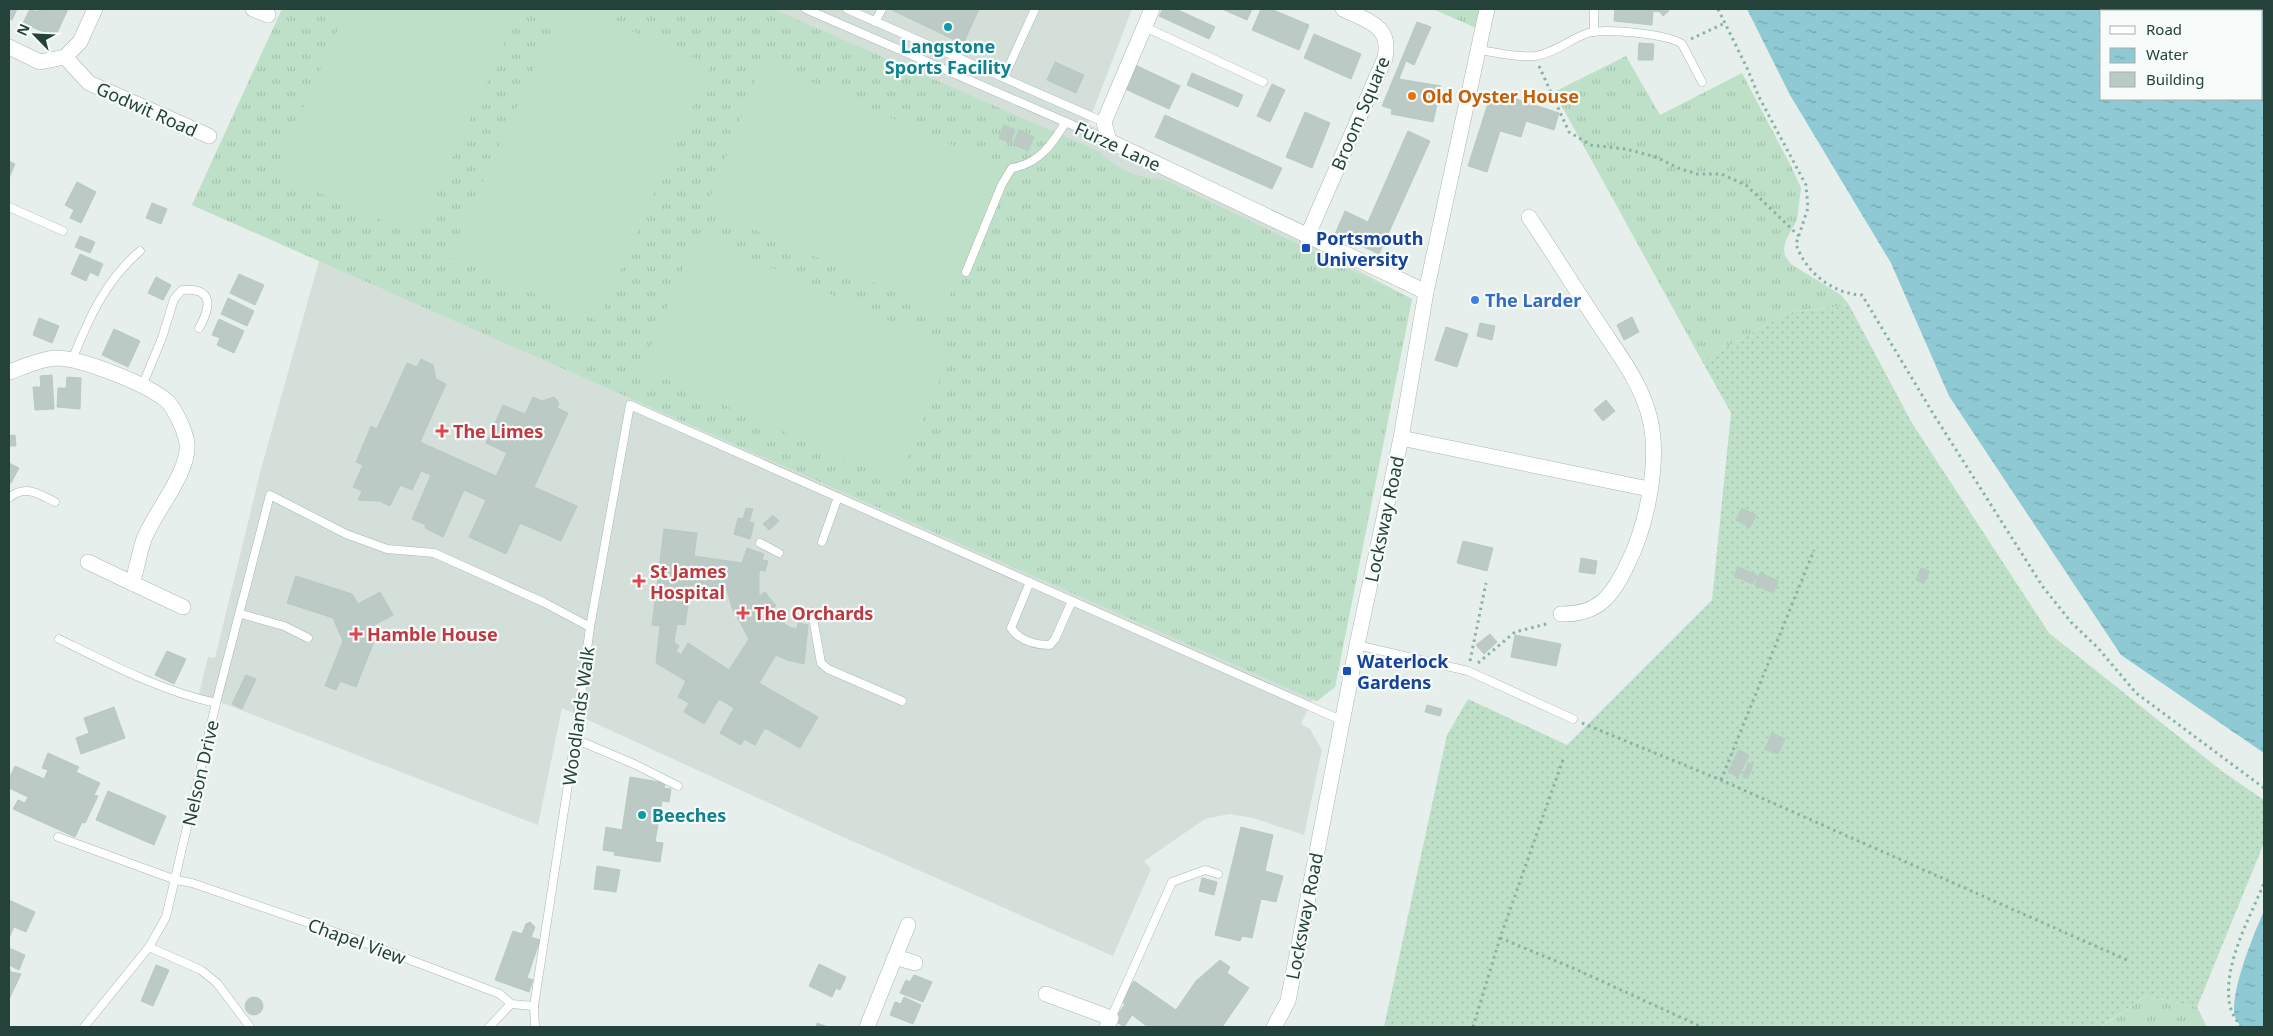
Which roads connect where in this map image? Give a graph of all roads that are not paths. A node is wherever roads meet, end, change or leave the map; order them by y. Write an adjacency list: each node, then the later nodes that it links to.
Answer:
1 (96, 9): 17 (street)
2 (253, 9): 11 (street)
3 (806, 9): 21 (lane, Furze Lane)
4 (847, 9): 12 (lane)
5 (882, 9): 12 (lane)
6 (1035, 9): 18 (lane)
7 (1152, 9): 13 (street)
8 (1343, 9): 28 (street, Broom Square)
9 (1487, 9): 16 (street, Locksway Road)
10 (1594, 9): 14 (lane)
11 (268, 15)
12 (876, 22): 18 (lane)
13 (1145, 27): 19 (lane); 22 (street)
14 (1594, 32): 16 (lane); 20 (lane)
15 (9, 47): 17 (street)
16 (1478, 50): 31 (street, Locksway Road)
17 (65, 57): 23 (street, Godwit Road)
18 (1004, 77): 22 (lane)
19 (1263, 82)
20 (1702, 82)
21 (1066, 122): 24 (lane, Furze Lane); 30 (lane)
22 (1104, 122): 24 (street)
23 (209, 136)
24 (1109, 141): 28 (street, Furze Lane)
25 (9, 207): 27 (lane)
26 (1529, 217): 37 (street)
27 (63, 231)
28 (1307, 237): 31 (street, Furze Lane)
29 (140, 251): 33 (lane)
30 (966, 272)
31 (1426, 292): 36 (street, Locksway Road)
32 (199, 328): 35 (lane)
33 (79, 362): 34 (street); 35 (street)
34 (9, 372)
35 (142, 386): 46 (street)
36 (1402, 438): 37 (street); 55 (street, Locksway Road)
37 (1649, 489): 51 (street)
38 (838, 497): 41 (lane); 45 (lane); 52 (lane, Woodlands Walk)
39 (9, 498): 40 (lane)
40 (55, 502)
41 (822, 542)
42 (760, 543): 43 (lane)
43 (778, 553)
44 (88, 562): 46 (street)
45 (1030, 582): 47 (lane); 47 (lane)
46 (132, 583): 48 (street)
47 (1072, 601): 59 (lane)
48 (183, 607)
49 (812, 612): 56 (lane)
50 (241, 614): 52 (lane, Nelson Drive); 53 (lane); 57 (lane, Nelson Drive)
51 (1561, 614)
52 (590, 627): 60 (lane, Woodlands Walk)
53 (308, 638)
54 (59, 639): 57 (lane)
55 (1356, 645): 58 (lane); 59 (street, Locksway Road)
56 (902, 701)
57 (216, 703): 64 (lane, Nelson Drive)
58 (1573, 719)
59 (1343, 721): 78 (street, Locksway Road)
60 (575, 739): 61 (lane); 71 (lane, Woodlands Walk)
61 (678, 786)
62 (58, 837): 64 (lane, Chapel View)
63 (1218, 874): 72 (lane)
64 (176, 880): 66 (lane, Nelson Drive); 70 (lane, Chapel View)
65 (908, 926): 67 (street)
66 (149, 947): 73 (lane, Nelson Drive); 74 (lane)
67 (895, 956): 68 (street); 77 (street)
68 (916, 963)
69 (1046, 994): 72 (street)
70 (511, 1004): 71 (lane, Chapel View); 75 (lane)
71 (534, 1006): 76 (lane, Woodlands Walk)
72 (1109, 1022)
73 (84, 1027)
74 (250, 1027)
75 (489, 1027)
76 (535, 1027)
77 (867, 1027)
78 (1274, 1027)

